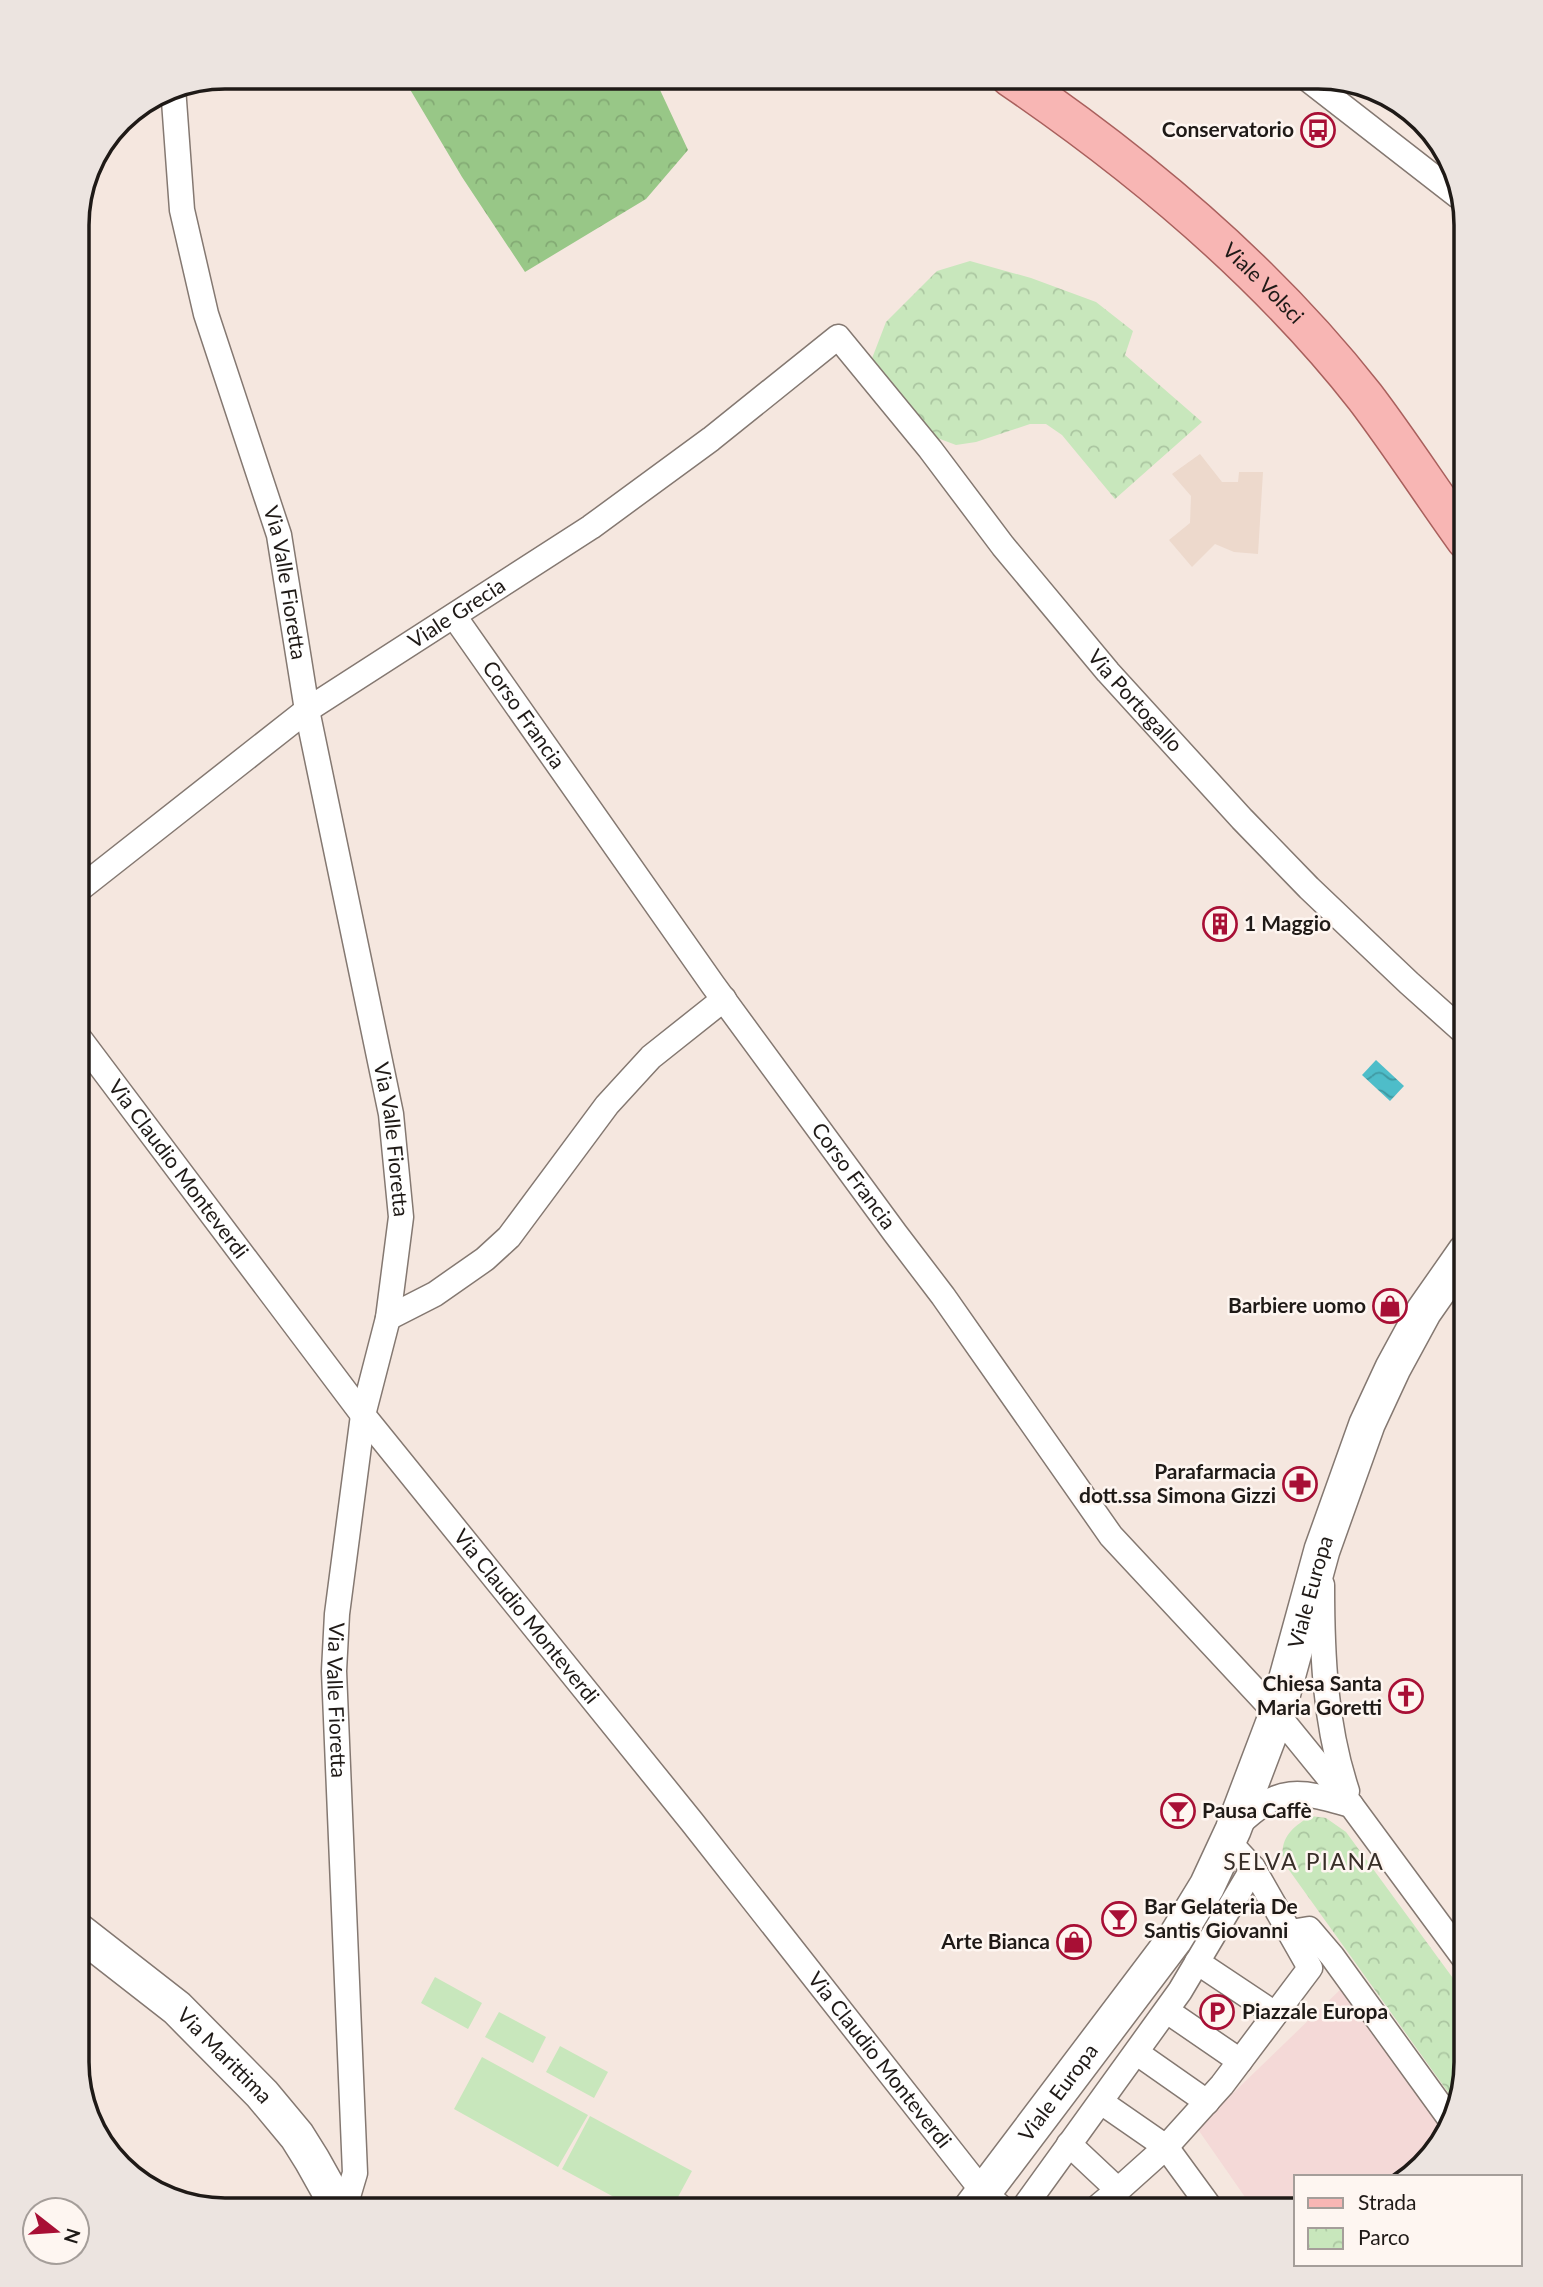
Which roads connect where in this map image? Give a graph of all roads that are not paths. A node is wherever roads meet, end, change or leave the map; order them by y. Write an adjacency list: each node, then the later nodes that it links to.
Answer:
1 (1028, 90): 6 (main road, Viale Volsci)
2 (1322, 90): 4 (street)
3 (174, 100): 8 (street, Via Valle Fioretta)
4 (1449, 190)
5 (838, 337): 7 (street, Viale Grecia); 11 (street, Via Portogallo)
6 (1454, 523)
7 (454, 616): 8 (street, Viale Grecia); 10 (street, Corso Francia)
8 (307, 710): 9 (street, Viale Grecia); 14 (street, Via Valle Fioretta)
9 (90, 881)
10 (724, 999): 14 (street); 17 (street, Corso Francia)
11 (1454, 1023)
12 (90, 1052): 15 (street, Via Claudio Monteverdi)
13 (1454, 1268): 16 (street, Viale Europa)
14 (388, 1318): 15 (street, Via Valle Fioretta)
15 (363, 1415): 36 (street, Via Valle Fioretta); 37 (street, Via Claudio Monteverdi)
16 (1322, 1550): 17 (street, Viale Europa); 18 (street)
17 (1276, 1714): 18 (street, Corso Francia); 19 (street, Viale Europa)
18 (1352, 1805): 19 (street); 23 (street)
19 (1230, 1836): 20 (street); 38 (street, Viale Europa)
20 (1252, 1868): 21 (street); 24 (street)
21 (1291, 1932): 26 (street); 31 (street)
22 (89, 1939): 35 (street, Via Marittima)
23 (1454, 1945)
24 (1197, 1962): 25 (street); 26 (street)
25 (1167, 2011): 27 (street); 28 (street)
26 (1275, 2014): 28 (street)
27 (1137, 2053): 29 (street); 30 (street)
28 (1240, 2061): 30 (street)
29 (1101, 2102): 32 (street); 33 (street)
30 (1207, 2102): 33 (street)
31 (1444, 2111)
32 (1069, 2144): 34 (street); 39 (street)
33 (1166, 2147): 34 (street); 41 (street)
34 (1118, 2190): 40 (street)
35 (334, 2197)
36 (347, 2197)
37 (981, 2198)
38 (990, 2198)
39 (1031, 2198)
40 (1109, 2198)
41 (1203, 2198)

